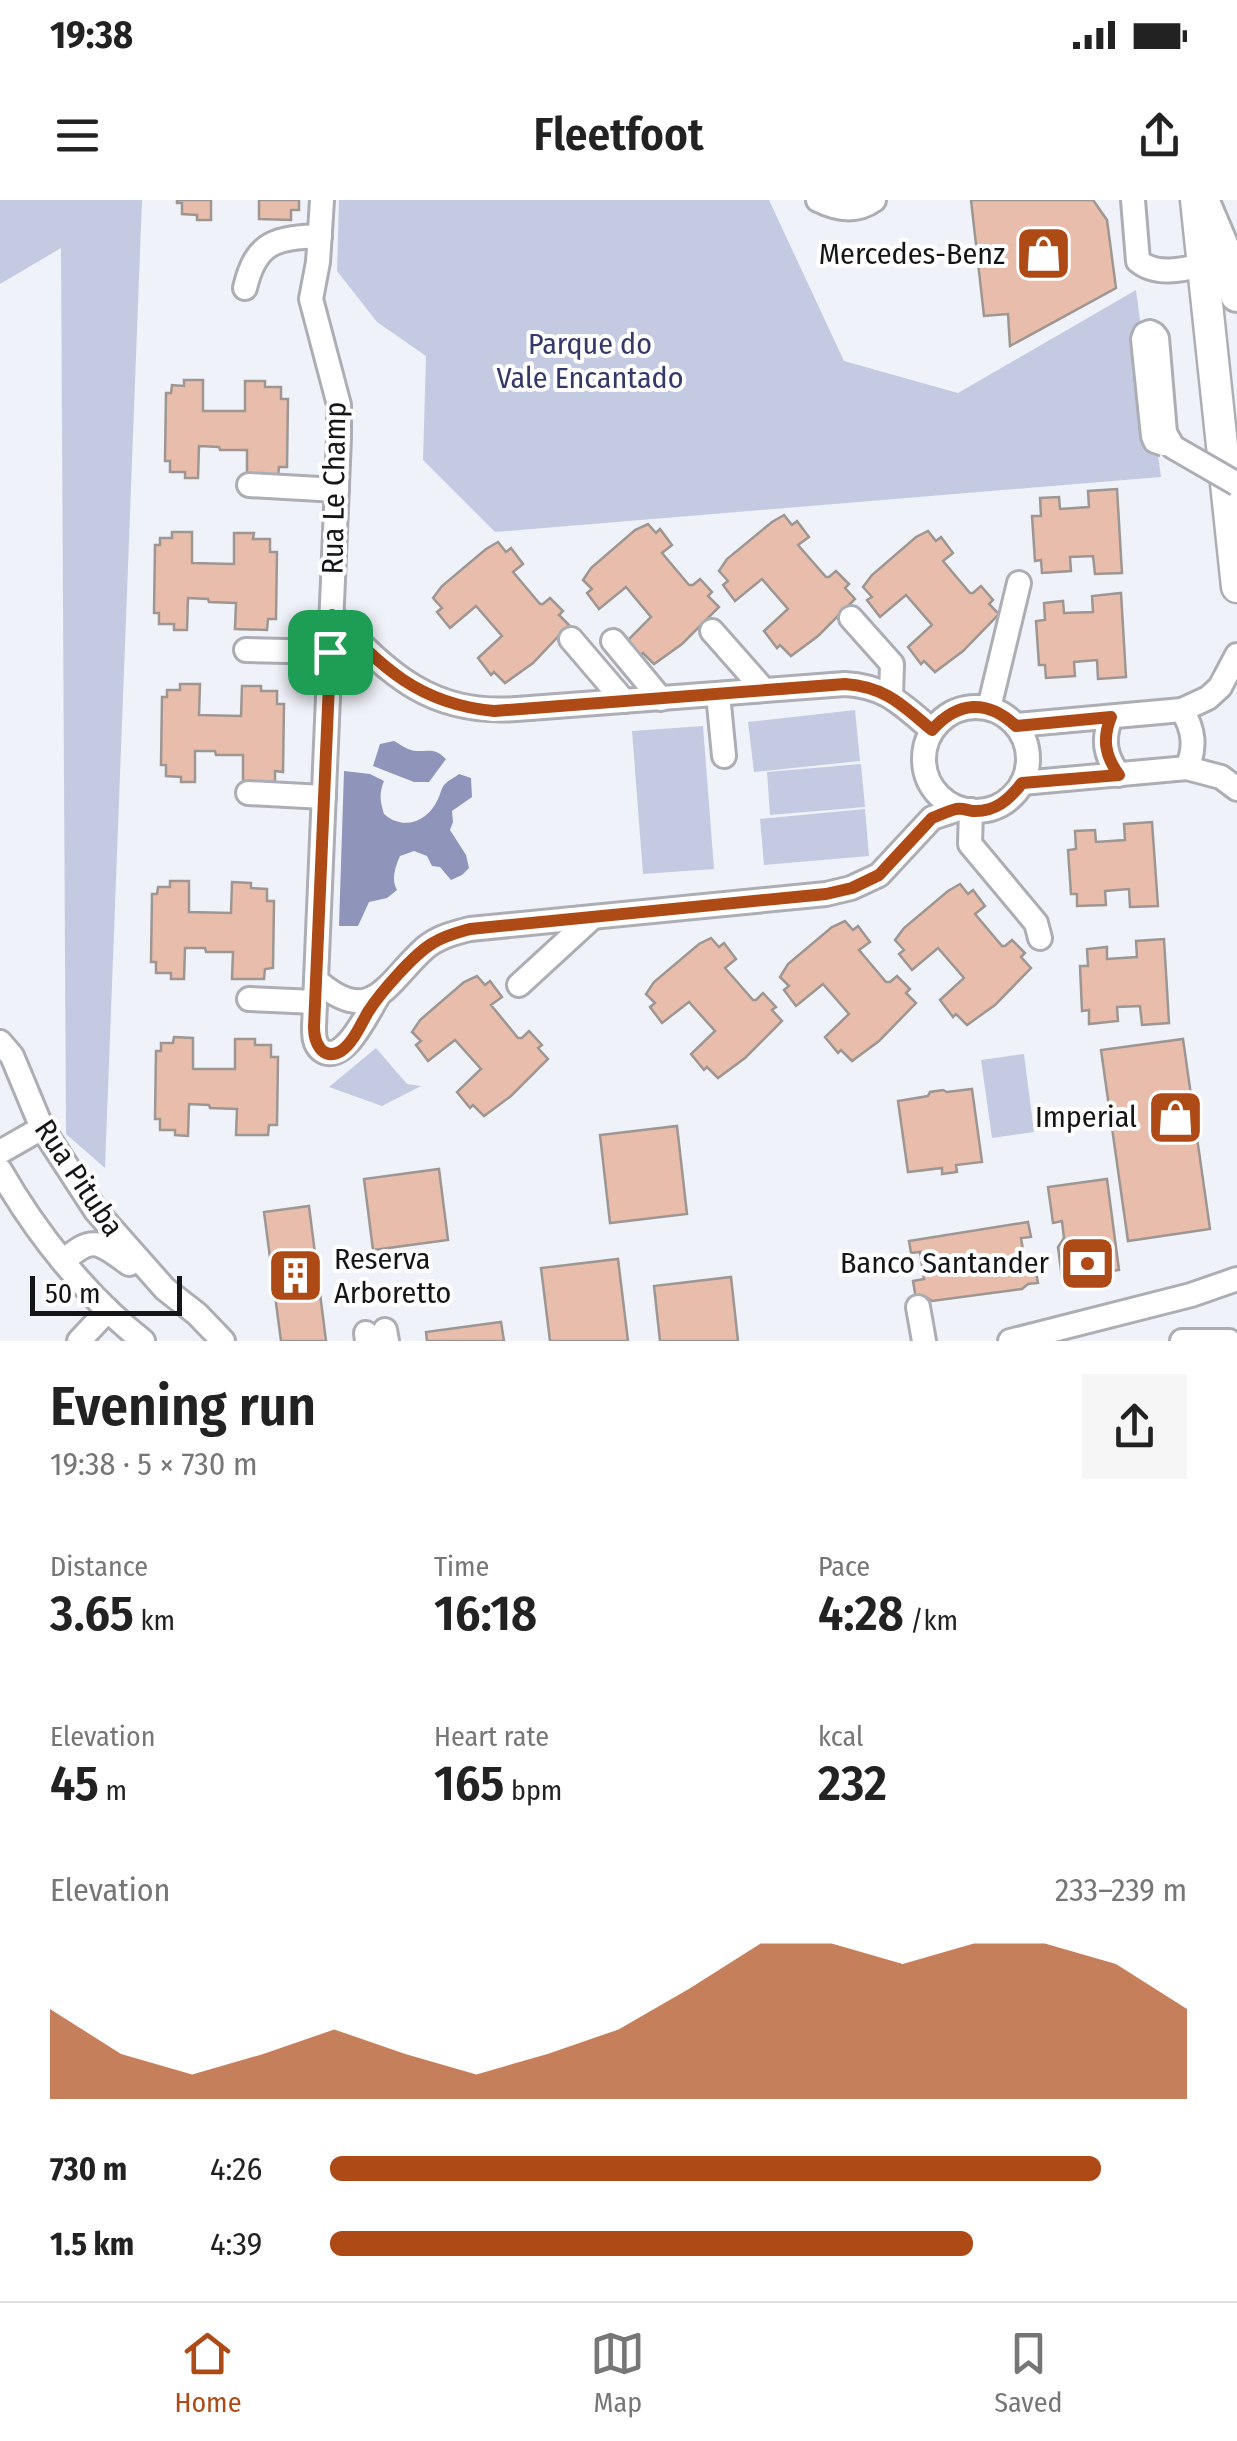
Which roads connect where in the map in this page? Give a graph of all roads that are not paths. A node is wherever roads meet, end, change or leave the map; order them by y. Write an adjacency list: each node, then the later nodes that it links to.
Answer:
1 (322, 200): 6 (street)
2 (818, 200): 3 (street)
3 (874, 200)
4 (1134, 200): 7 (street)
5 (1199, 200): 7 (main road); 9 (highway)
6 (320, 236): 8 (street); 13 (street, Rua Le Champ)
7 (1203, 265): 15 (main road)
8 (245, 288)
9 (1237, 295)
10 (1164, 444): 12 (street, bridge)
11 (249, 484): 13 (street)
12 (1237, 484)
13 (337, 490): 16 (street, Rua Le Champ)
14 (1020, 582): 29 (street)
15 (1237, 586)
16 (332, 615): 22 (street, Rua Le Champ); 28 (street)
17 (851, 618): 26 (street)
18 (712, 631): 24 (street)
19 (570, 638): 28 (street)
20 (612, 642): 27 (street)
21 (246, 650): 22 (street)
22 (330, 652): 40 (street, Rua Le Champ)
23 (1237, 655): 30 (street)
24 (764, 690): 25 (street); 26 (street)
25 (718, 694): 27 (street); 34 (street)
26 (891, 696): 33 (street)
27 (661, 698): 28 (street)
28 (624, 701)
29 (989, 708): 32 (street); 33 (street)
30 (1182, 710): 31 (street); 35 (street)
31 (1111, 717): 32 (street); 36 (street)
32 (1016, 726): 37 (street)
33 (932, 730): 41 (street)
34 (724, 756)
35 (1187, 768): 36 (street); 38 (street)
36 (1119, 775): 37 (street)
37 (1022, 783): 41 (street)
38 (1237, 790)
39 (248, 793): 40 (street)
40 (324, 797): 45 (street, Rua Le Champ)
41 (965, 810): 42 (street, Rua Le Champ); 43 (street)
42 (593, 917): 44 (street); 46 (street, Rua Le Champ)
43 (1040, 938)
44 (519, 985)
45 (316, 991): 46 (street); 46 (street, Rua Le Champ); 47 (street)
46 (377, 998)
47 (250, 999)
48 (0, 1042): 49 (street, Rua Pituba)
49 (42, 1128): 50 (street); 54 (street, Rua Pituba)
50 (0, 1152)
51 (0, 1170): 52 (street, Rua Pituba)
52 (64, 1261): 54 (street); 56 (street, Rua Pituba)
53 (1237, 1279): 61 (street)
54 (165, 1288): 59 (street, Rua Pituba)
55 (918, 1307): 60 (street)
56 (122, 1330): 58 (street)
57 (1203, 1340): 62 (street); 63 (street)
58 (79, 1341)
59 (223, 1341)
60 (924, 1341)
61 (1010, 1341)
62 (1182, 1341)
63 (1229, 1341)

